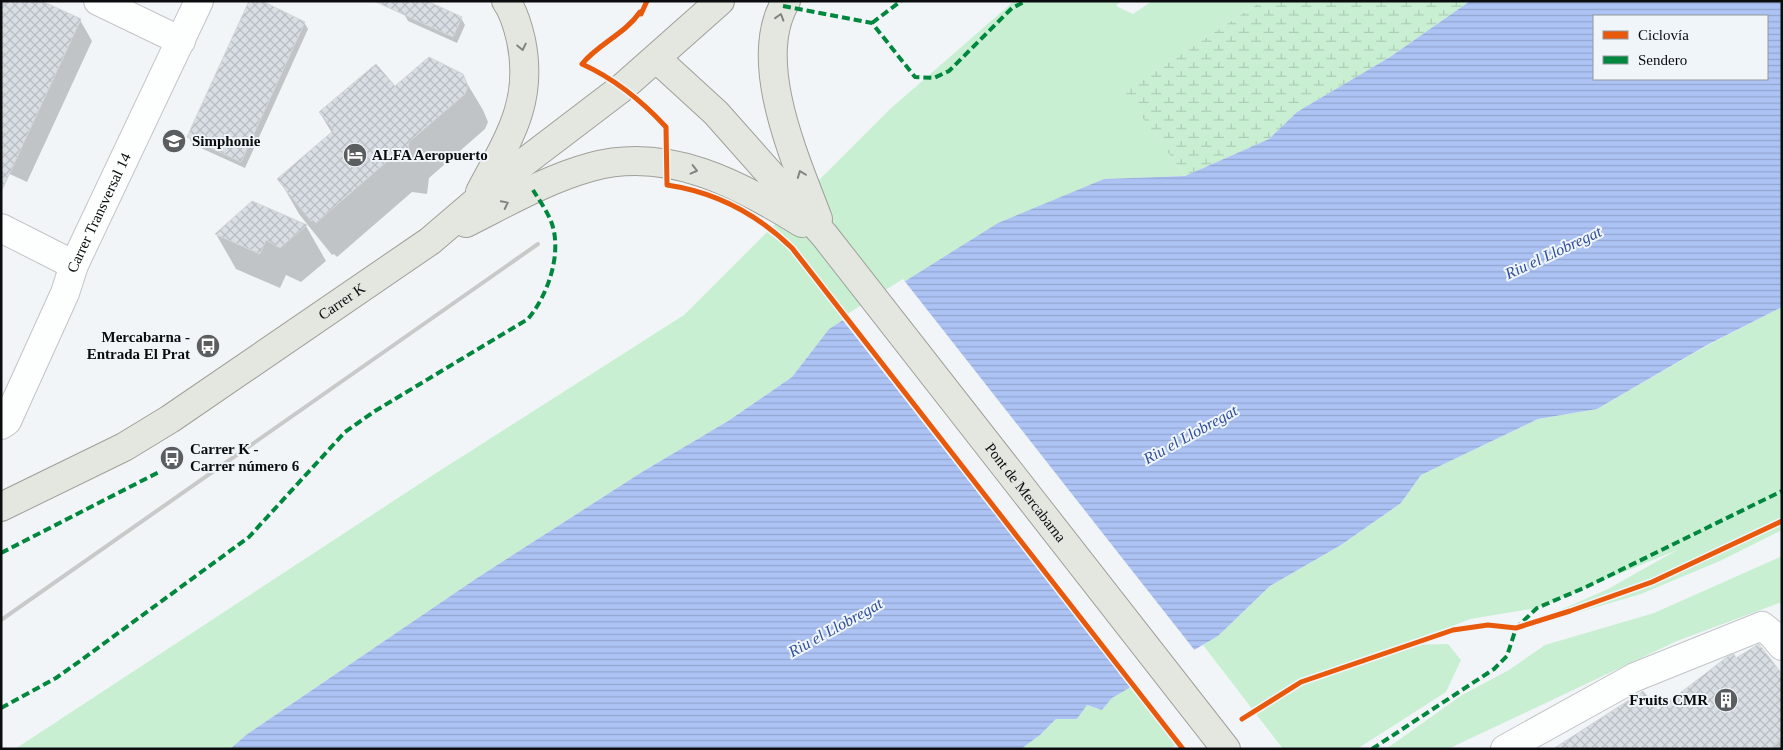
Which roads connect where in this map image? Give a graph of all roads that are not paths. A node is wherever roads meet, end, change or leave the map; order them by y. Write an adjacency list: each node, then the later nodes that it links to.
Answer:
1 (98, 1): 6 (lane)
2 (199, 1): 6 (lane, Carrer Transversal 14)
3 (506, 1): 8 (main road, one-way to 8)
4 (720, 1): 7 (main road, Carrer K)
5 (786, 1): 10 (main road, one-way to 5)
6 (181, 41): 12 (lane, Carrer Transversal 14)
7 (657, 59): 8 (main road, Carrer K); 10 (main road)
8 (476, 200): 11 (main road, Carrer K)
9 (1, 228): 12 (lane)
10 (825, 236): 11 (main road, one-way to 10); 16 (main road, Pont de Mercabarna)
11 (430, 241): 14 (main road, Carrer K)
12 (74, 266): 13 (lane, Carrer Transversal 14)
13 (1, 425)
14 (1, 508)
15 (1782, 646): 17 (lane)
16 (1226, 749)
17 (1505, 749)

